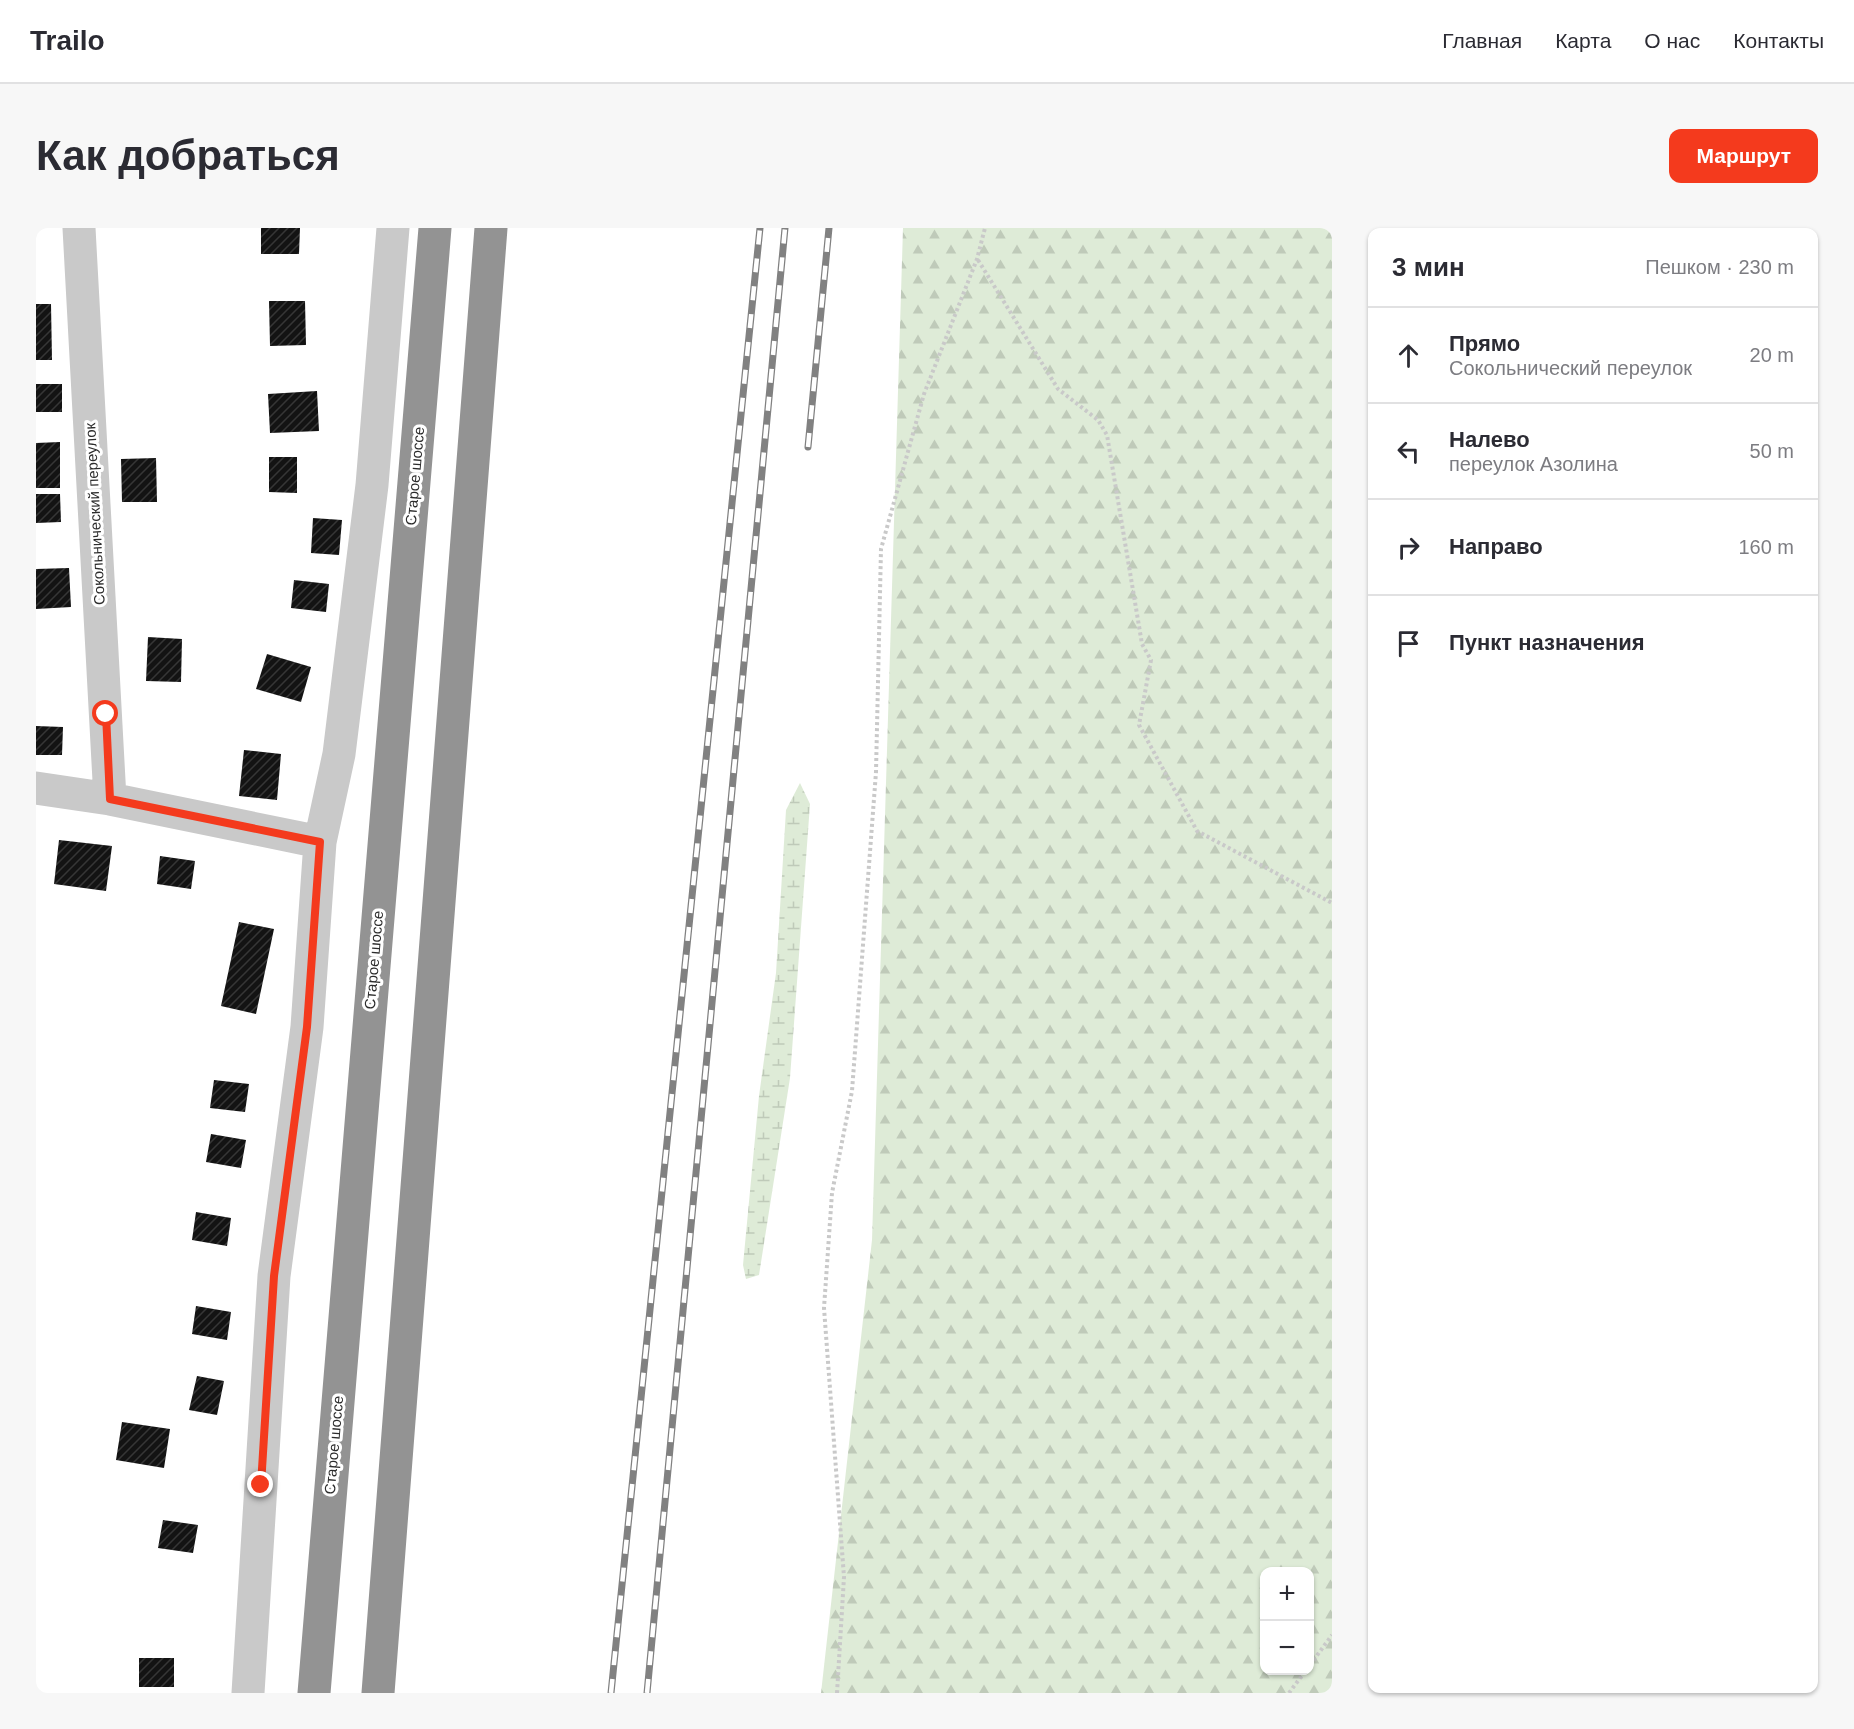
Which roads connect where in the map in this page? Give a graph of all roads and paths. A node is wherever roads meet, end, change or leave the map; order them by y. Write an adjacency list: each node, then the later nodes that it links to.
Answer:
1 (80, 228): 8 (street, Сокольнический переулок)
2 (393, 228): 9 (street)
3 (435, 228): 15 (highway, Старое шоссе)
4 (491, 228): 16 (highway)
5 (985, 228): 6 (path)
6 (978, 259): 10 (path); 17 (path)
7 (36, 788): 8 (street)
8 (110, 799): 9 (street)
9 (320, 842): 14 (street)
10 (1332, 903)
11 (1332, 1635): 12 (path)
12 (1314, 1660)
13 (1303, 1675): 18 (path)
14 (248, 1693)
15 (314, 1693)
16 (378, 1693)
17 (837, 1693)
18 (1289, 1693)

